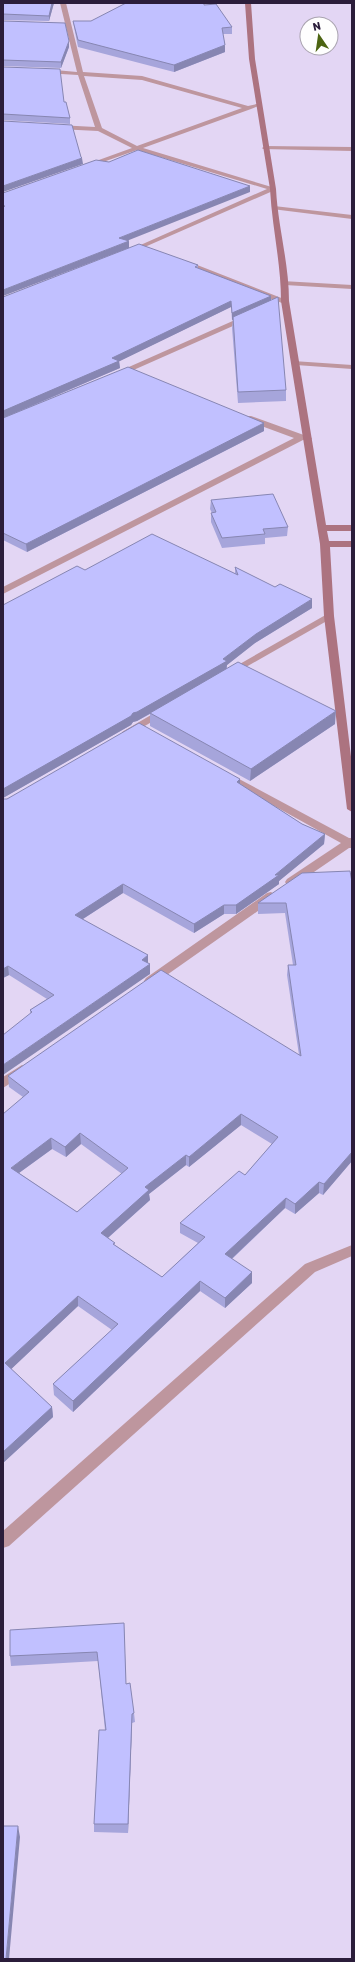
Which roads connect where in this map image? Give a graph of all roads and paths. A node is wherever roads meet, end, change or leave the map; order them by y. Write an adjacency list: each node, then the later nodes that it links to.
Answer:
1 (63, 3): 4 (street)
2 (248, 3): 5 (main road)
3 (34, 70): 4 (street)
4 (80, 72): 6 (street); 8 (street)
5 (259, 104): 6 (street); 10 (main road)
6 (249, 108): 9 (street)
7 (51, 126): 8 (street)
8 (98, 129): 9 (street)
9 (137, 148): 12 (street); 13 (street)
10 (265, 148): 11 (street); 13 (main road)
11 (352, 149)
12 (78, 169)
13 (273, 189): 14 (main road); 16 (street)
14 (274, 208): 15 (street); 18 (main road)
15 (352, 217)
16 (120, 255)
17 (178, 260): 20 (street)
18 (285, 283): 19 (street); 20 (main road)
19 (352, 287)
20 (281, 303): 22 (main road)
21 (256, 314): 24 (street)
22 (296, 363): 23 (street); 28 (main road)
23 (352, 367)
24 (129, 369): 25 (street); 26 (street)
25 (144, 375)
26 (108, 378)
27 (239, 414): 28 (street)
28 (305, 438): 29 (main road); 33 (street)
29 (322, 528): 30 (main road); 31 (main road)
30 (352, 528)
31 (325, 544): 32 (main road); 34 (main road)
32 (352, 544)
33 (3, 590)
34 (329, 616): 35 (street); 41 (main road)
35 (219, 678)
36 (172, 706): 37 (street)
37 (137, 725): 38 (street); 39 (street)
38 (151, 733)
39 (117, 737)
40 (219, 771): 42 (street)
41 (352, 809)
42 (351, 843): 43 (street)
43 (140, 988)
44 (29, 1065): 45 (street)
45 (3, 1083)
46 (352, 1250): 47 (street)
47 (3, 1541)

